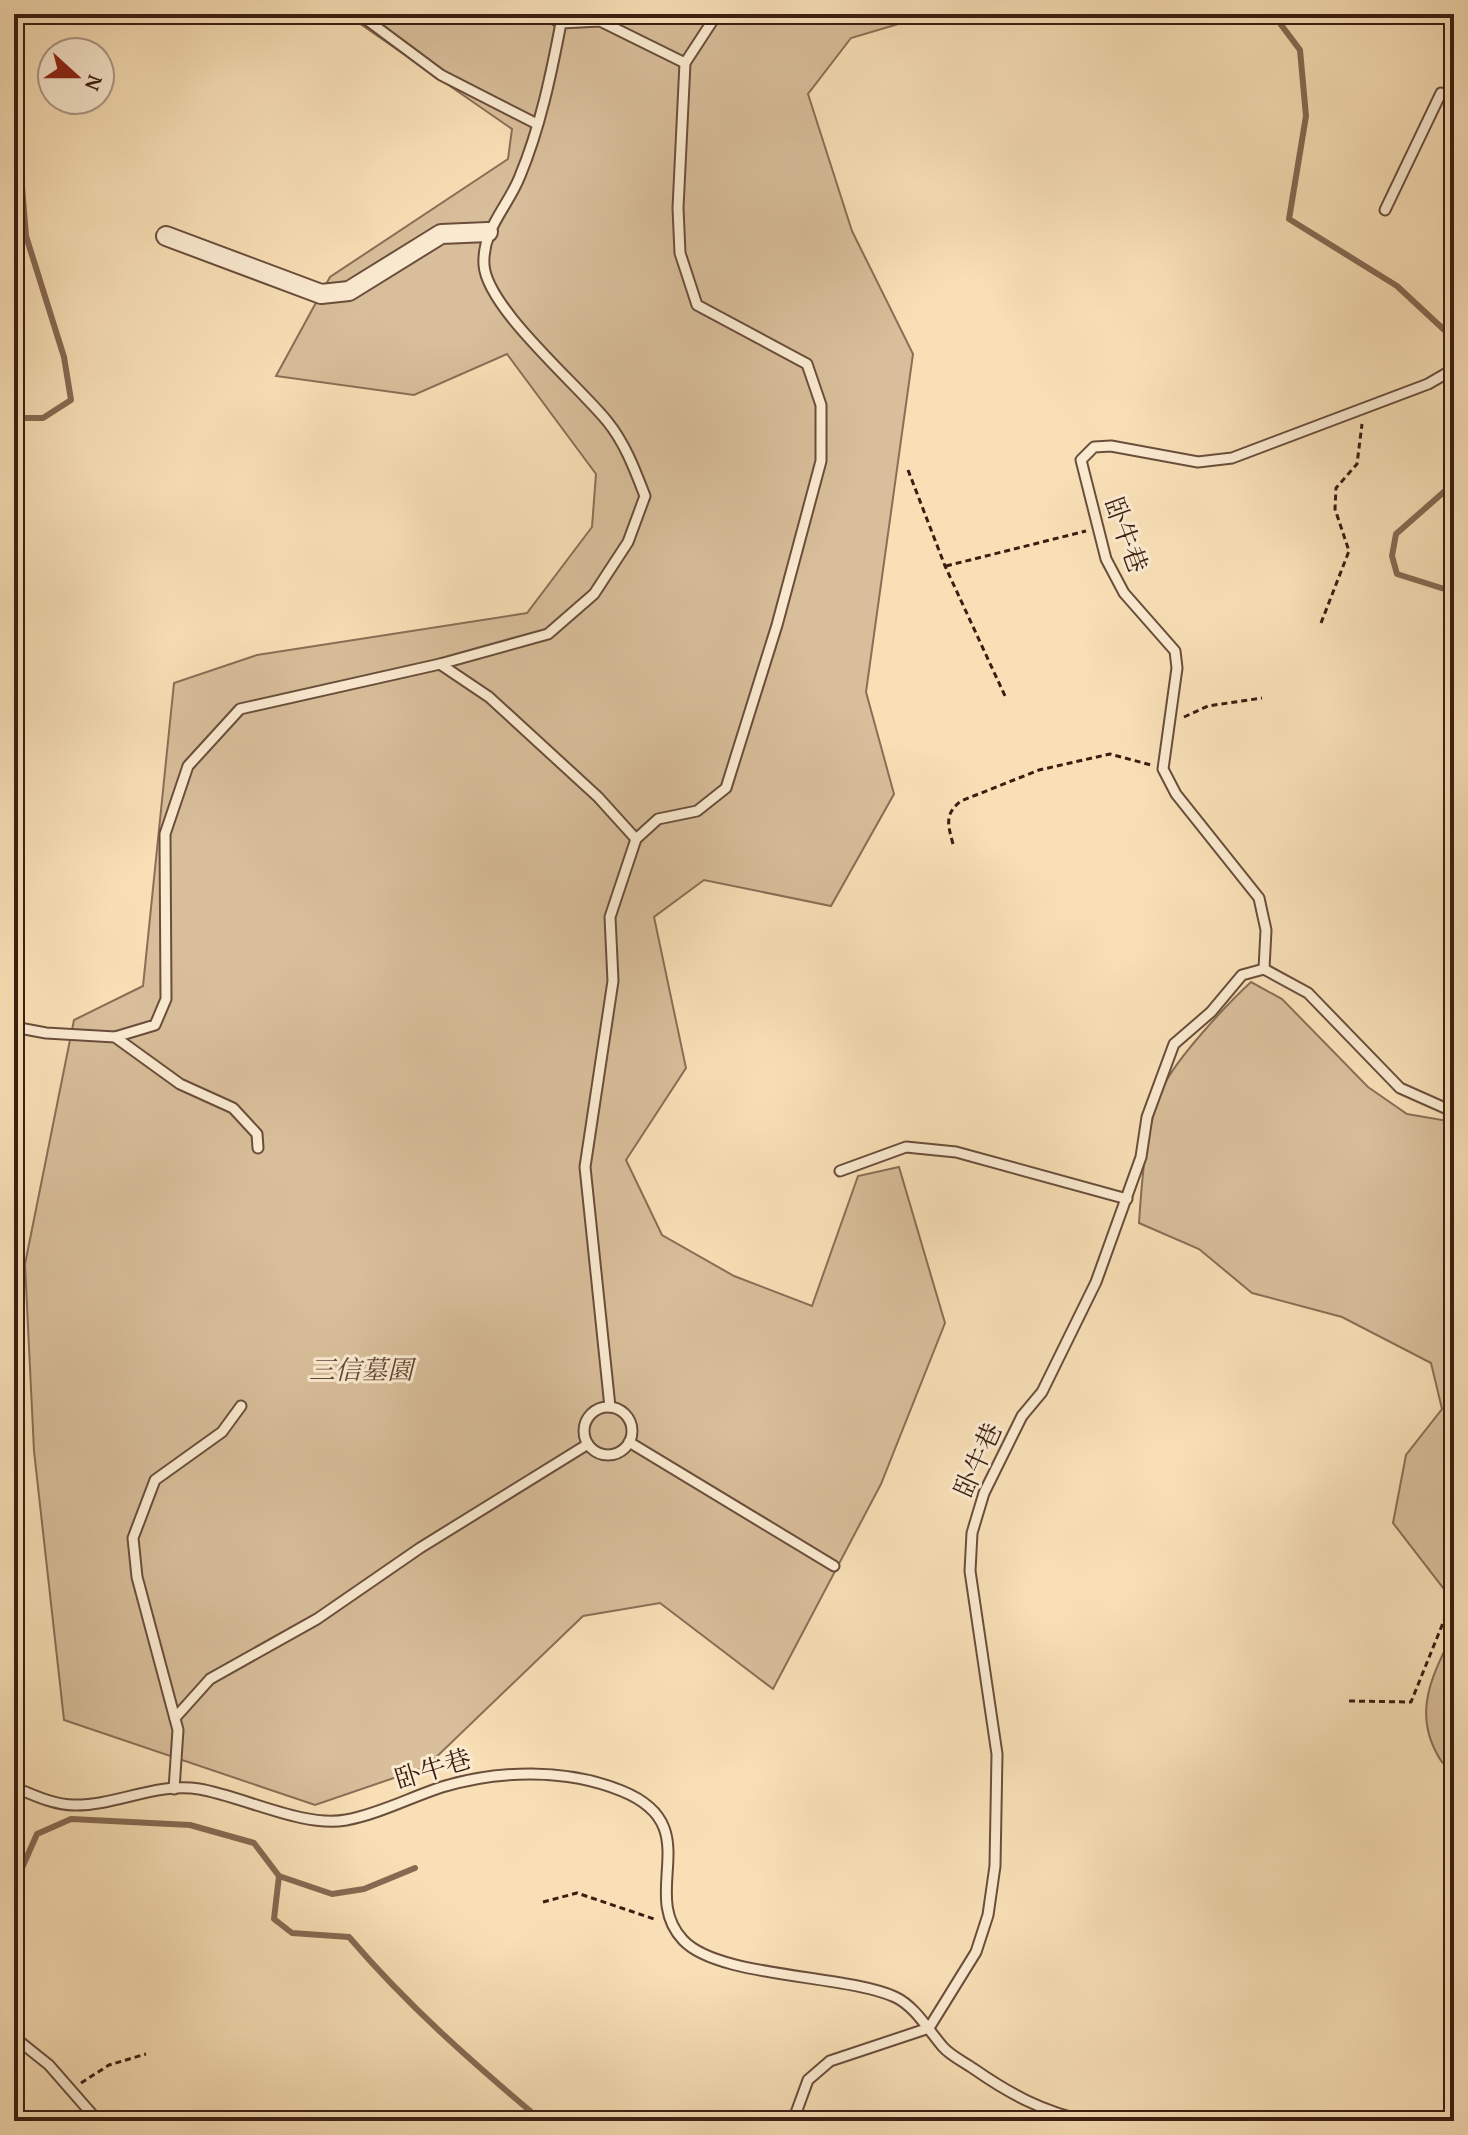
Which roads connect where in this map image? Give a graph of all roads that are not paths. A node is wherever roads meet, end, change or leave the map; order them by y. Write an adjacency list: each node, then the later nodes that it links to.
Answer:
1 (359, 14): 7 (lane)
2 (545, 14): 4 (lane)
3 (717, 14): 5 (lane)
4 (561, 23): 5 (lane); 7 (lane)
5 (685, 63): 13 (lane)
6 (1454, 101): 8 (lane)
7 (537, 124): 9 (lane)
8 (1385, 210)
9 (488, 232): 10 (street); 12 (lane)
10 (166, 236)
11 (1454, 369): 14 (lane, 卧牛巷)
12 (440, 664): 13 (lane); 16 (lane)
13 (636, 839): 22 (lane)
14 (1264, 969): 17 (lane); 20 (lane, 卧牛巷)
15 (14, 1027): 16 (lane)
16 (115, 1037): 18 (lane)
17 (1454, 1112)
18 (258, 1148)
19 (840, 1171): 20 (lane)
20 (1127, 1199): 29 (lane, 卧牛巷)
21 (241, 1406): 26 (lane)
22 (610, 1407): 23 (lane); 24 (lane)
23 (629, 1442): 24 (lane); 25 (lane)
24 (588, 1444): 26 (lane)
25 (834, 1566)
26 (175, 1718): 28 (lane)
27 (14, 1787): 28 (lane, 卧牛巷)
28 (174, 1789): 29 (lane, 卧牛巷)
29 (929, 2028): 31 (lane); 33 (lane)
30 (14, 2037): 32 (lane)
31 (1047, 2116): 34 (lane)
32 (98, 2121)
33 (793, 2121)
34 (1087, 2121)

